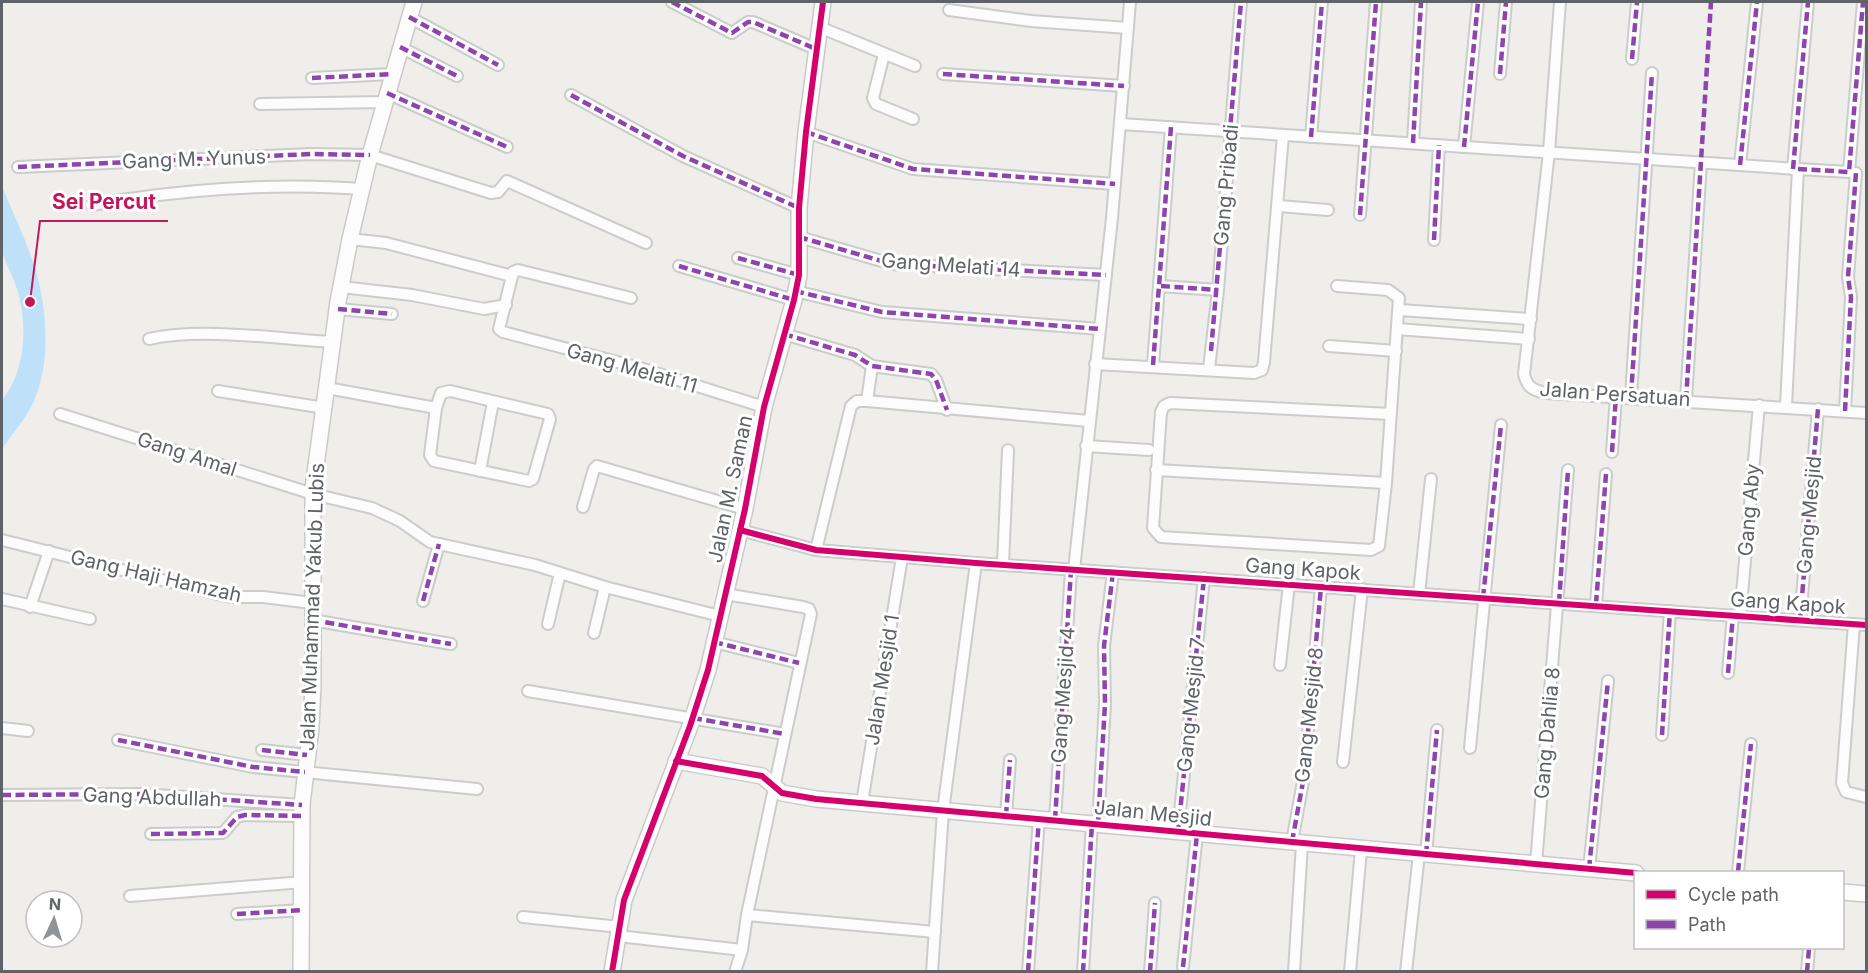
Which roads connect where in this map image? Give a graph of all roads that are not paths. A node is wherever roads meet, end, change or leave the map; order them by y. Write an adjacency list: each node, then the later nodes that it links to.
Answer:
1 (414, 2): 17 (street, Jalan Muhammad Yakub Lubis)
2 (672, 2): 21 (street)
3 (823, 2): 18 (street, Jalan M. Saman)
4 (1130, 2): 19 (street, Gang Mesjid 4)
5 (1241, 2): 39 (street, Gang Pribadi)
6 (1322, 2): 42 (street)
7 (1376, 2): 43 (street)
8 (1421, 2): 44 (street)
9 (1478, 2): 47 (street)
10 (1506, 2): 29 (street)
11 (1560, 2): 48 (street, Jalan Persatuan)
12 (1637, 2): 23 (street)
13 (1757, 2): 52 (street)
14 (1808, 2): 54 (street)
15 (1863, 2): 55 (street)
16 (949, 10): 19 (street)
17 (409, 17): 20 (street, Jalan Muhammad Yakub Lubis); 24 (street)
18 (819, 27): 21 (street, Jalan M. Saman); 22 (street)
19 (1128, 28): 32 (street, Gang Mesjid 4)
20 (400, 47): 27 (street, Jalan Muhammad Yakub Lubis); 30 (street)
21 (816, 49): 40 (street, Jalan M. Saman)
22 (884, 54): 25 (street); 36 (street)
23 (1632, 59)
24 (498, 65)
25 (915, 66)
26 (1652, 73): 50 (street)
27 (392, 74): 31 (street); 34 (street, Jalan Muhammad Yakub Lubis)
28 (942, 74): 32 (street)
29 (1500, 74)
30 (457, 76)
31 (312, 78)
32 (1124, 86): 37 (street, Gang Mesjid 4)
33 (571, 94): 60 (street)
34 (386, 97): 35 (street); 46 (street); 49 (street, Jalan Muhammad Yakub Lubis)
35 (260, 104)
36 (913, 119)
37 (1121, 124): 38 (street); 56 (street, Gang Mesjid 4)
38 (1171, 127): 39 (street); 72 (street)
39 (1231, 131): 41 (street); 75 (street, Gang Pribadi)
40 (806, 132): 56 (street); 60 (street, Jalan M. Saman)
41 (1284, 135): 42 (street); 59 (street)
42 (1311, 136): 43 (street)
43 (1365, 140): 44 (street); 62 (street)
44 (1413, 143): 45 (street)
45 (1439, 145): 47 (street); 65 (street)
46 (507, 147)
47 (1464, 147): 48 (street)
48 (1549, 152): 50 (street); 83 (street, Jalan Persatuan)
49 (370, 155): 53 (street, Gang M. Yunus); 57 (street, Jalan Muhammad Yakub Lubis); 66 (street, Gang M. Yunus)
50 (1647, 159): 51 (street); 100 (street)
51 (1701, 162): 52 (street); 101 (street)
52 (1740, 165): 54 (street)
53 (18, 167)
54 (1796, 169): 55 (street); 105 (street)
55 (1857, 173): 111 (street)
56 (1115, 184): 70 (street, Gang Mesjid 4)
57 (362, 189): 58 (street); 64 (street, Jalan Muhammad Yakub Lubis)
58 (91, 205)
59 (1279, 206): 61 (street); 96 (street)
60 (799, 208): 63 (street, Jalan M. Saman)
61 (1328, 210)
62 (1360, 215)
63 (799, 237): 69 (street, Jalan M. Saman); 70 (street, Gang Melati 14)
64 (350, 239): 71 (street); 74 (street, Jalan Muhammad Yakub Lubis)
65 (1434, 240)
66 (646, 243)
67 (738, 258): 69 (street)
68 (679, 266): 76 (street)
69 (799, 274): 76 (street, Jalan M. Saman)
70 (1106, 275): 84 (street, Gang Mesjid 4)
71 (512, 276): 77 (street); 78 (street)
72 (1161, 286): 75 (street); 94 (street)
73 (1337, 286): 80 (street)
74 (341, 287): 78 (street); 79 (street, Jalan Muhammad Yakub Lubis)
75 (1218, 290): 96 (street, Gang Pribadi)
76 (794, 296): 84 (street); 86 (street, Jalan M. Saman)
77 (631, 298)
78 (506, 305): 106 (street, Gang Melati 11)
79 (338, 309): 81 (street); 90 (street, Jalan Muhammad Yakub Lubis)
80 (1400, 310): 82 (street); 85 (street)
81 (392, 314)
82 (1463, 314): 83 (street); 87 (street)
83 (1531, 319): 89 (street, Jalan Persatuan)
84 (1100, 329): 93 (street, Gang Mesjid 4)
85 (1397, 329): 87 (street); 92 (street)
86 (784, 334): 95 (street); 106 (street, Jalan M. Saman)
87 (1462, 334): 89 (street)
88 (149, 339): 90 (street)
89 (1529, 339): 99 (street, Jalan Persatuan)
90 (333, 342): 97 (street, Jalan Muhammad Yakub Lubis)
91 (1329, 346): 92 (street)
92 (1396, 351): 114 (street)
93 (1095, 364): 94 (street); 115 (street, Gang Mesjid 4)
94 (1153, 365): 96 (street)
95 (872, 366): 102 (street); 110 (street)
96 (1209, 369)
97 (327, 388): 107 (street, Jalan Muhammad Yakub Lubis); 108 (street)
98 (218, 391): 107 (street)
99 (1616, 396): 100 (street, Jalan Persatuan); 120 (street)
100 (1631, 396): 101 (street, Jalan Persatuan)
101 (1686, 400): 104 (street, Jalan Persatuan)
102 (867, 401): 110 (street); 133 (street)
103 (493, 402): 108 (street); 123 (street); 123 (street)
104 (1759, 405): 105 (street, Jalan Persatuan); 157 (street, Gang Aby)
105 (1786, 406): 109 (street, Jalan Persatuan)
106 (764, 407): 129 (street, Jalan M. Saman)
107 (325, 408): 127 (street, Jalan Muhammad Yakub Lubis)
108 (436, 408): 123 (street)
109 (1818, 409): 111 (street, Jalan Persatuan); 160 (street, Gang Mesjid)
110 (947, 410): 115 (street)
111 (1845, 411): 112 (street, Jalan Persatuan)
112 (1866, 413)
113 (60, 414): 127 (street, Gang Amal)
114 (1391, 414): 121 (street); 126 (street)
115 (1089, 421): 117 (street, Gang Mesjid 4)
116 (1501, 425): 148 (street)
117 (1086, 446): 119 (street); 138 (street, Gang Mesjid 4)
118 (1008, 450): 137 (street)
119 (1149, 450)
120 (1612, 452)
121 (1156, 470): 126 (street); 126 (street)
122 (1568, 470): 152 (street, Gang Dahlia 8)
123 (480, 471)
124 (1606, 474): 153 (street)
125 (1431, 479): 147 (street)
126 (1386, 483)
127 (313, 494): 132 (street, Gang Amal); 151 (street, Jalan Muhammad Yakub Lubis)
128 (583, 507): 129 (street)
129 (745, 509): 130 (street, Jalan M. Saman)
130 (740, 530): 133 (street, Gang Kapok); 146 (street, Jalan M. Saman)
131 (2, 540): 134 (street, Gang Haji Hamzah)
132 (439, 544): 140 (street, Gang Amal); 150 (street)
133 (816, 550): 135 (street, Gang Kapok)
134 (49, 552): 151 (street, Gang Haji Hamzah); 154 (street)
135 (902, 557): 136 (street, Gang Kapok); 191 (street, Jalan Mesjid 1)
136 (976, 563): 137 (street, Gang Kapok); 193 (street)
137 (1003, 564): 138 (street, Gang Kapok)
138 (1073, 570): 139 (street, Gang Kapok); 196 (street, Gang Mesjid 4)
139 (1113, 572): 141 (street, Gang Kapok); 197 (street)
140 (560, 573): 143 (street, Gang Amal); 161 (street)
141 (1204, 578): 142 (street, Gang Kapok); 198 (street, Gang Mesjid 7)
142 (1289, 584): 144 (street, Gang Kapok); 168 (street)
143 (605, 587): 156 (street, Gang Amal); 164 (street)
144 (1321, 587): 145 (street, Gang Kapok); 201 (street, Gang Mesjid 8)
145 (1362, 589): 147 (street, Gang Kapok); 185 (street)
146 (725, 594): 156 (street, Jalan M. Saman); 167 (street)
147 (1419, 594): 148 (street, Gang Kapok)
148 (1483, 598): 152 (street, Gang Kapok); 180 (street)
149 (2, 599): 154 (street)
150 (423, 601)
151 (312, 603): 159 (street, Jalan Muhammad Yakub Lubis)
152 (1559, 603): 153 (street, Gang Kapok); 204 (street, Gang Dahlia 8)
153 (1596, 604): 155 (street, Gang Kapok)
154 (30, 607): 158 (street)
155 (1670, 611): 157 (street, Gang Kapok); 177 (street)
156 (720, 616): 165 (street, Jalan M. Saman)
157 (1736, 616): 160 (street, Gang Kapok); 169 (street, Gang Aby)
158 (90, 619)
159 (312, 620): 166 (street); 182 (street, Jalan Muhammad Yakub Lubis)
160 (1800, 620): 162 (street, Gang Kapok)
161 (548, 624)
162 (1854, 624): 163 (street, Gang Kapok); 190 (street)
163 (1866, 625)
164 (594, 633)
165 (714, 642): 167 (street); 172 (street, Jalan M. Saman)
166 (451, 644)
167 (799, 663): 176 (street)
168 (1280, 665)
169 (1728, 673)
170 (1608, 681): 205 (street)
171 (528, 691): 172 (street)
172 (693, 718): 176 (street); 184 (street, Jalan M. Saman)
173 (2, 728): 175 (street)
174 (1437, 730): 203 (street)
175 (28, 731)
176 (785, 734): 187 (street)
177 (1662, 735)
178 (118, 740): 186 (street)
179 (1750, 744): 206 (street)
180 (1470, 748)
181 (262, 750): 182 (street)
182 (307, 755): 186 (street, Jalan Muhammad Yakub Lubis)
183 (1010, 760): 194 (street)
184 (676, 761): 187 (street, Jalan Mesjid); 217 (street, Jalan M. Saman)
185 (1342, 762)
186 (305, 772): 188 (street); 192 (street, Jalan Muhammad Yakub Lubis)
187 (774, 786): 191 (street, Jalan Mesjid); 215 (street)
188 (477, 789)
189 (2, 795): 192 (street, Gang Abdullah)
190 (1866, 797)
191 (862, 804): 193 (street, Jalan Mesjid)
192 (302, 811): 199 (street); 208 (street, Jalan Muhammad Yakub Lubis)
193 (943, 811): 194 (street, Jalan Mesjid); 218 (street)
194 (1006, 816): 195 (street, Jalan Mesjid)
195 (1039, 818): 196 (street, Jalan Mesjid); 226 (street)
196 (1055, 820): 197 (street, Jalan Mesjid)
197 (1095, 824): 198 (street, Jalan Mesjid); 227 (street)
198 (1178, 832): 200 (street, Jalan Mesjid)
199 (152, 834)
200 (1197, 834): 201 (street, Jalan Mesjid); 221 (street)
201 (1297, 843): 202 (street, Jalan Mesjid); 229 (street, Gang Mesjid 8)
202 (1361, 850): 203 (street, Jalan Mesjid); 230 (street)
203 (1422, 854): 204 (street, Jalan Mesjid); 231 (street)
204 (1536, 864): 205 (street, Jalan Mesjid)
205 (1589, 869): 207 (street, Jalan Mesjid)
206 (1738, 871)
207 (1634, 873)
208 (303, 882): 211 (street); 213 (street, Jalan Muhammad Yakub Lubis)
209 (1844, 892): 210 (street)
210 (1866, 894)
211 (130, 896)
212 (1155, 903): 228 (street)
213 (303, 910): 214 (street); 222 (street, Jalan Muhammad Yakub Lubis)
214 (237, 914)
215 (747, 915): 218 (street); 220 (street)
216 (523, 917): 217 (street)
217 (619, 932): 220 (street); 223 (street, Jalan M. Saman)
218 (935, 932): 225 (street)
219 (1809, 949): 232 (street)
220 (742, 950): 224 (street)
221 (1183, 968)
222 (301, 972)
223 (612, 972)
224 (735, 972)
225 (932, 972)
226 (1028, 972)
227 (1083, 972)
228 (1150, 972)
229 (1294, 972)
230 (1350, 972)
231 (1406, 972)
232 (1807, 972)

